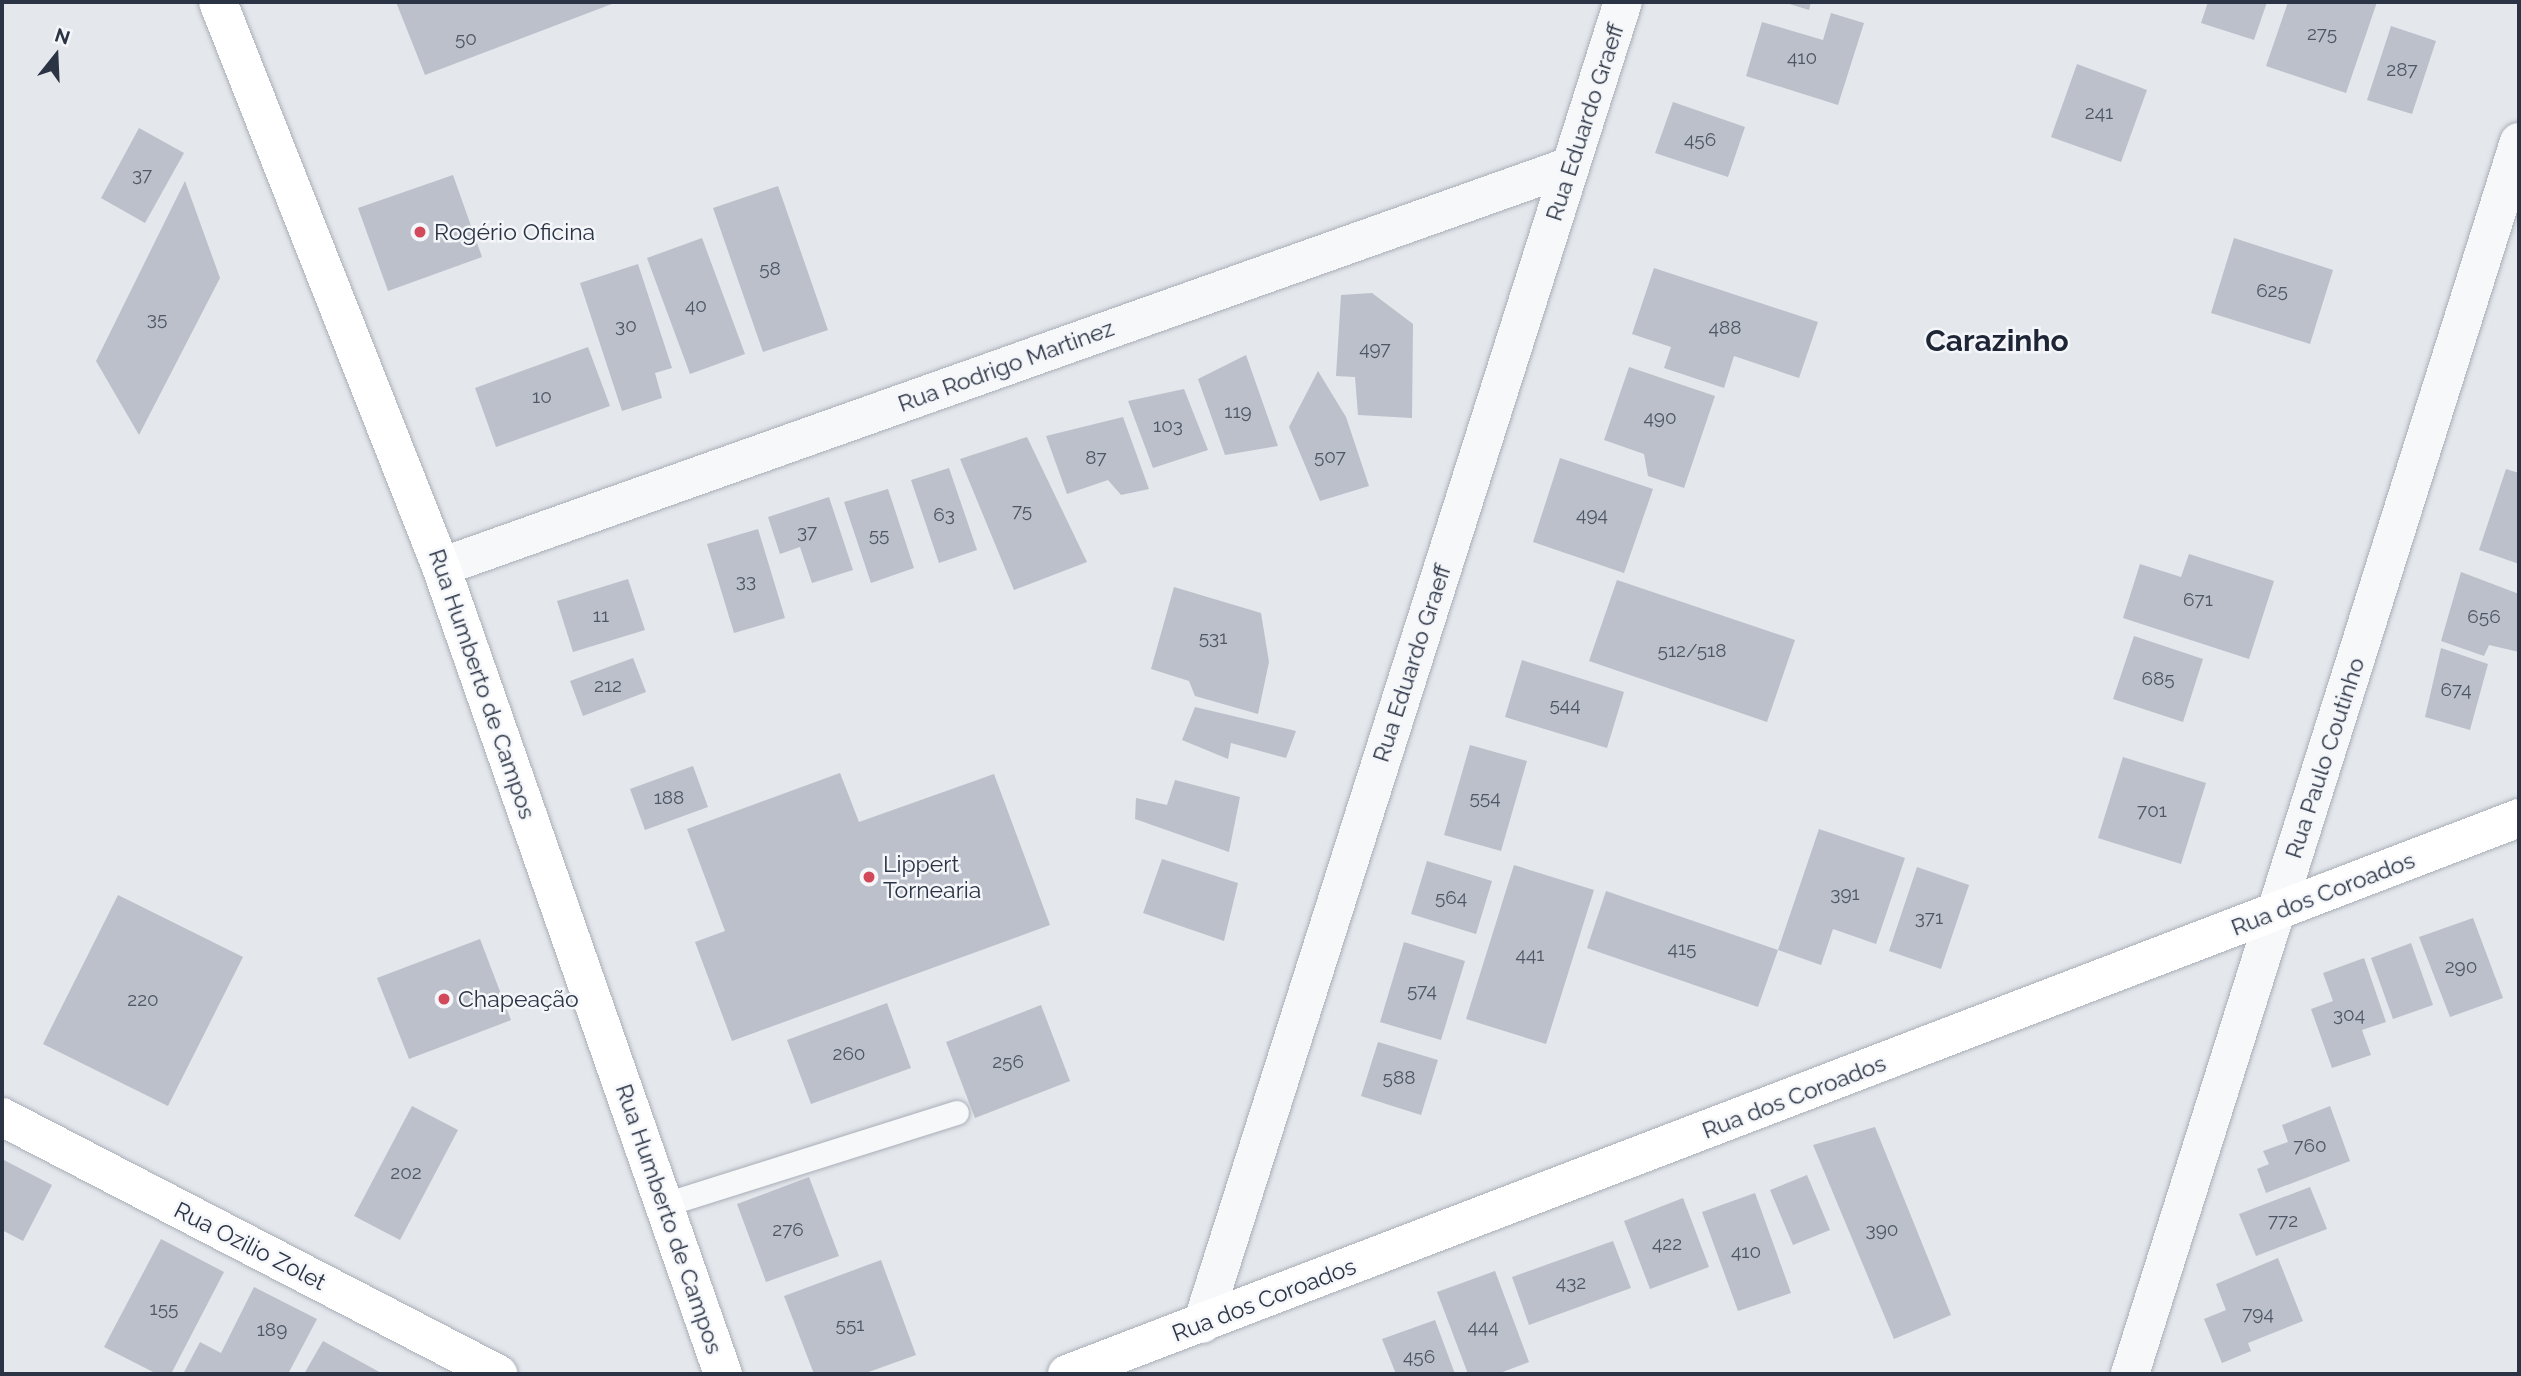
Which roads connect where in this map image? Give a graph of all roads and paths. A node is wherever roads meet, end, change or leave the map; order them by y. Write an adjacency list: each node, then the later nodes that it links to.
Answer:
1 (218, 2): 5 (street, Rua Humberto de Campos)
2 (1623, 2): 4 (street, Rua Eduardo Graeff)
3 (2519, 142): 7 (street, Rua Paulo Coutinho)
4 (1570, 166): 5 (street, Rua Rodrigo Martinez); 11 (street, Rua Eduardo Graeff)
5 (441, 567): 10 (street, Rua Humberto de Campos)
6 (2519, 818): 7 (street, Rua dos Coroados)
7 (2276, 912): 11 (street, Rua dos Coroados); 15 (street, Rua Paulo Coutinho)
8 (957, 1113): 10 (lane)
9 (2, 1117): 12 (street, Rua Ozilio Zolet)
10 (664, 1205): 13 (street, Rua Humberto de Campos)
11 (1202, 1324): 14 (street, Rua dos Coroados)
12 (498, 1374)
13 (723, 1374)
14 (1067, 1374)
15 (2130, 1374)

